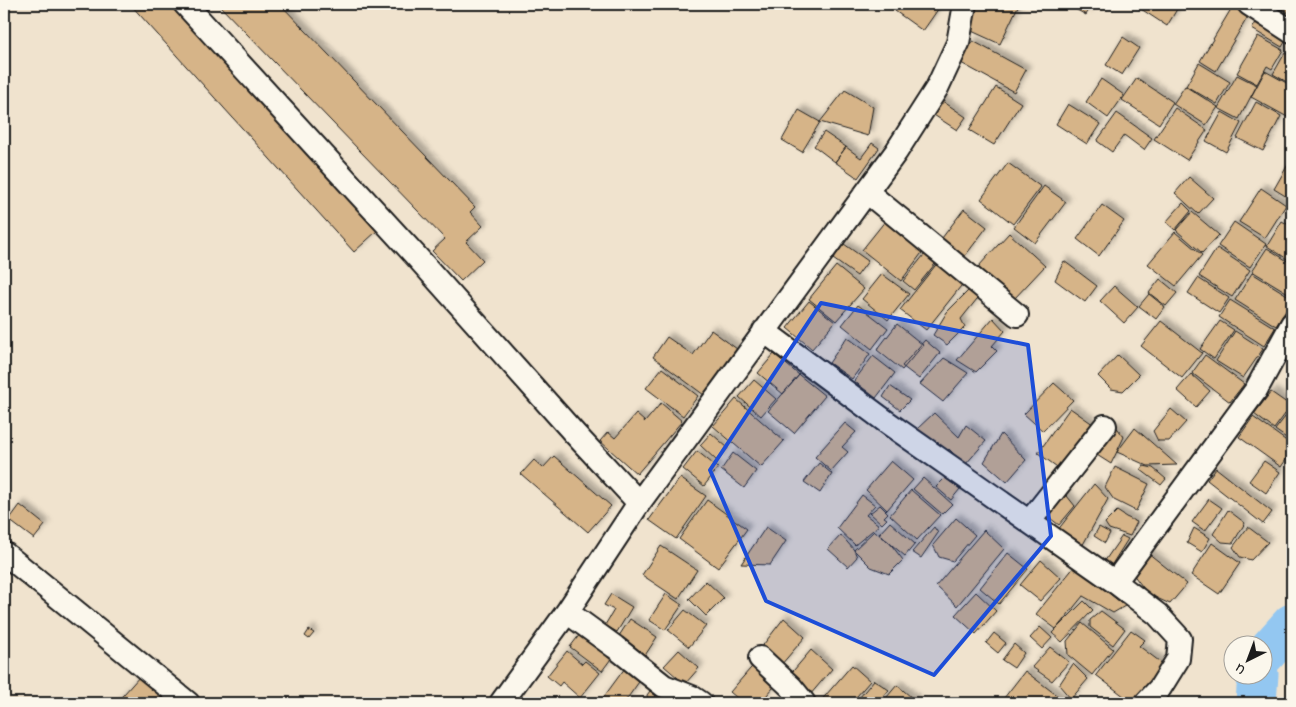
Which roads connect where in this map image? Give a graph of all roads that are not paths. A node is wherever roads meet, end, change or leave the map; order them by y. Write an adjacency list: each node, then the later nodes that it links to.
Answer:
1 (185, 4): 10 (street)
2 (965, 4): 5 (street)
3 (1249, 4): 4 (street)
4 (1292, 32)
5 (867, 192): 6 (street); 8 (street)
6 (1017, 316)
7 (1292, 324): 13 (street)
8 (764, 331): 10 (street); 11 (street)
9 (1105, 426): 11 (street)
10 (639, 503): 14 (street)
11 (1029, 522): 13 (street)
12 (4, 553): 16 (street)
13 (1115, 582): 20 (street)
14 (567, 612): 17 (street); 18 (street)
15 (760, 658): 19 (street)
16 (188, 703)
17 (501, 703)
18 (701, 703)
19 (804, 703)
20 (1146, 703)

